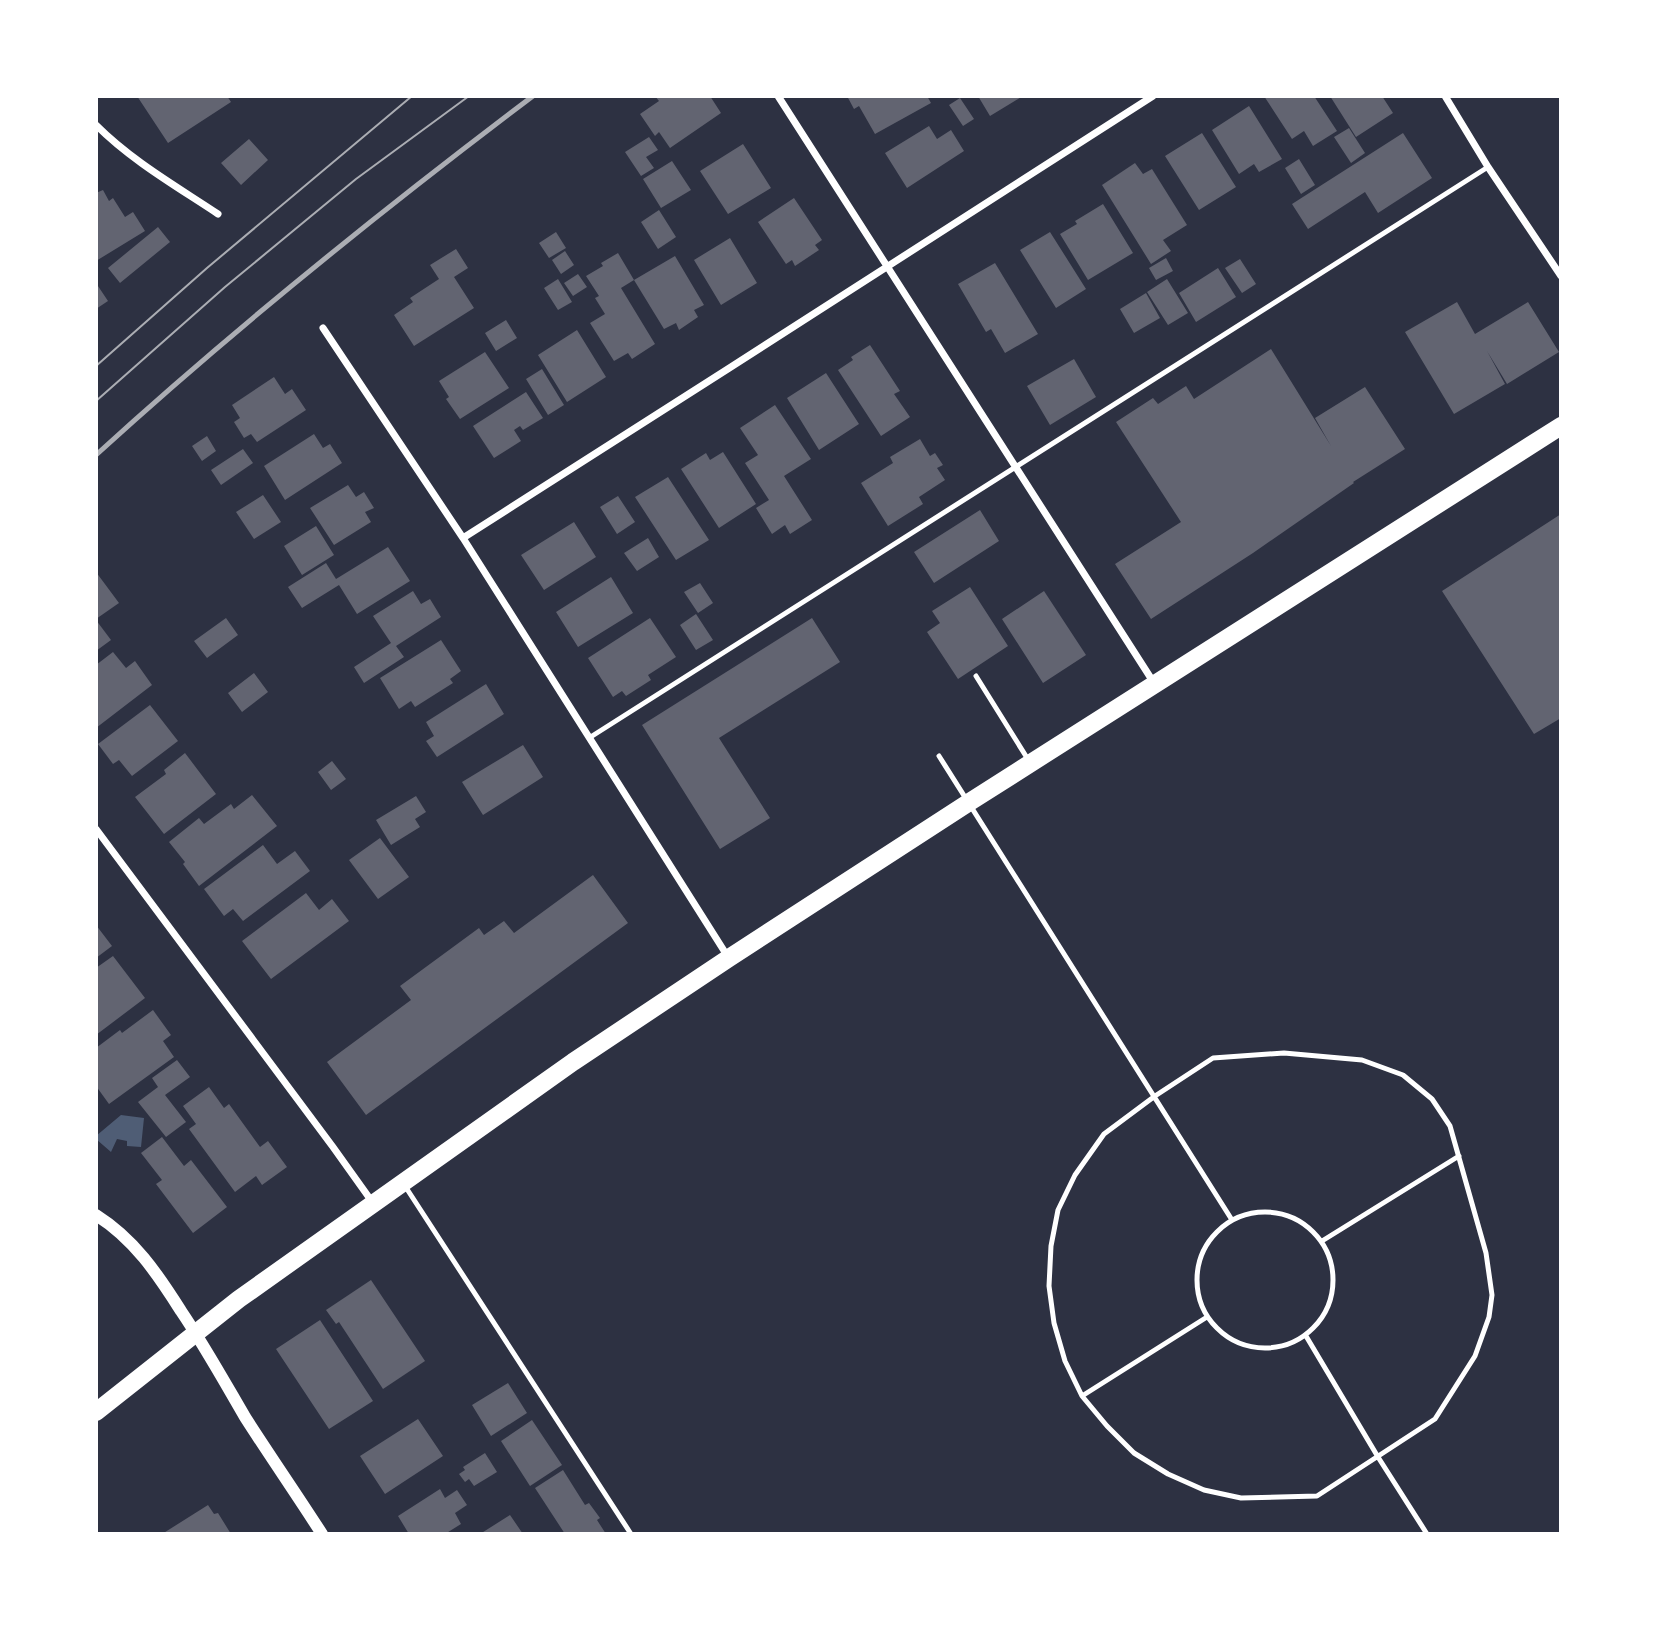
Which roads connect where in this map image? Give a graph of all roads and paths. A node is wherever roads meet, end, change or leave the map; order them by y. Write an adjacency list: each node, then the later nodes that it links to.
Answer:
1 (778, 96): 7 (street)
2 (1153, 96): 7 (street)
3 (1445, 96): 5 (street)
4 (96, 125): 6 (street)
5 (1488, 167): 8 (street); 11 (lane)
6 (218, 214)
7 (887, 266): 11 (street); 12 (street)
8 (1561, 276)
9 (323, 328): 12 (street)
10 (1561, 426): 14 (main road)
11 (1016, 466): 14 (street); 15 (lane)
12 (463, 538): 15 (street)
13 (976, 676): 17 (lane)
14 (1154, 684): 17 (main road)
15 (589, 738): 20 (street)
16 (939, 756): 18 (lane)
17 (1031, 763): 18 (main road)
18 (968, 803): 20 (main road); 21 (lane)
19 (96, 829): 24 (street)
20 (729, 958): 23 (main road)
21 (1155, 1096): 22 (lane); 26 (lane); 31 (lane)
22 (1459, 1156): 27 (lane); 33 (lane)
23 (403, 1184): 24 (main road); 35 (lane)
24 (373, 1204): 29 (main road)
25 (96, 1215): 29 (street)
26 (1233, 1220): 27 (lane); 28 (lane)
27 (1322, 1241): 30 (lane)
28 (1207, 1317): 30 (lane); 31 (lane)
29 (196, 1334): 32 (main road); 34 (street)
30 (1306, 1336): 33 (lane)
31 (1082, 1396): 33 (lane)
32 (96, 1412)
33 (1378, 1457): 36 (lane)
34 (322, 1534)
35 (631, 1534)
36 (1427, 1534)

